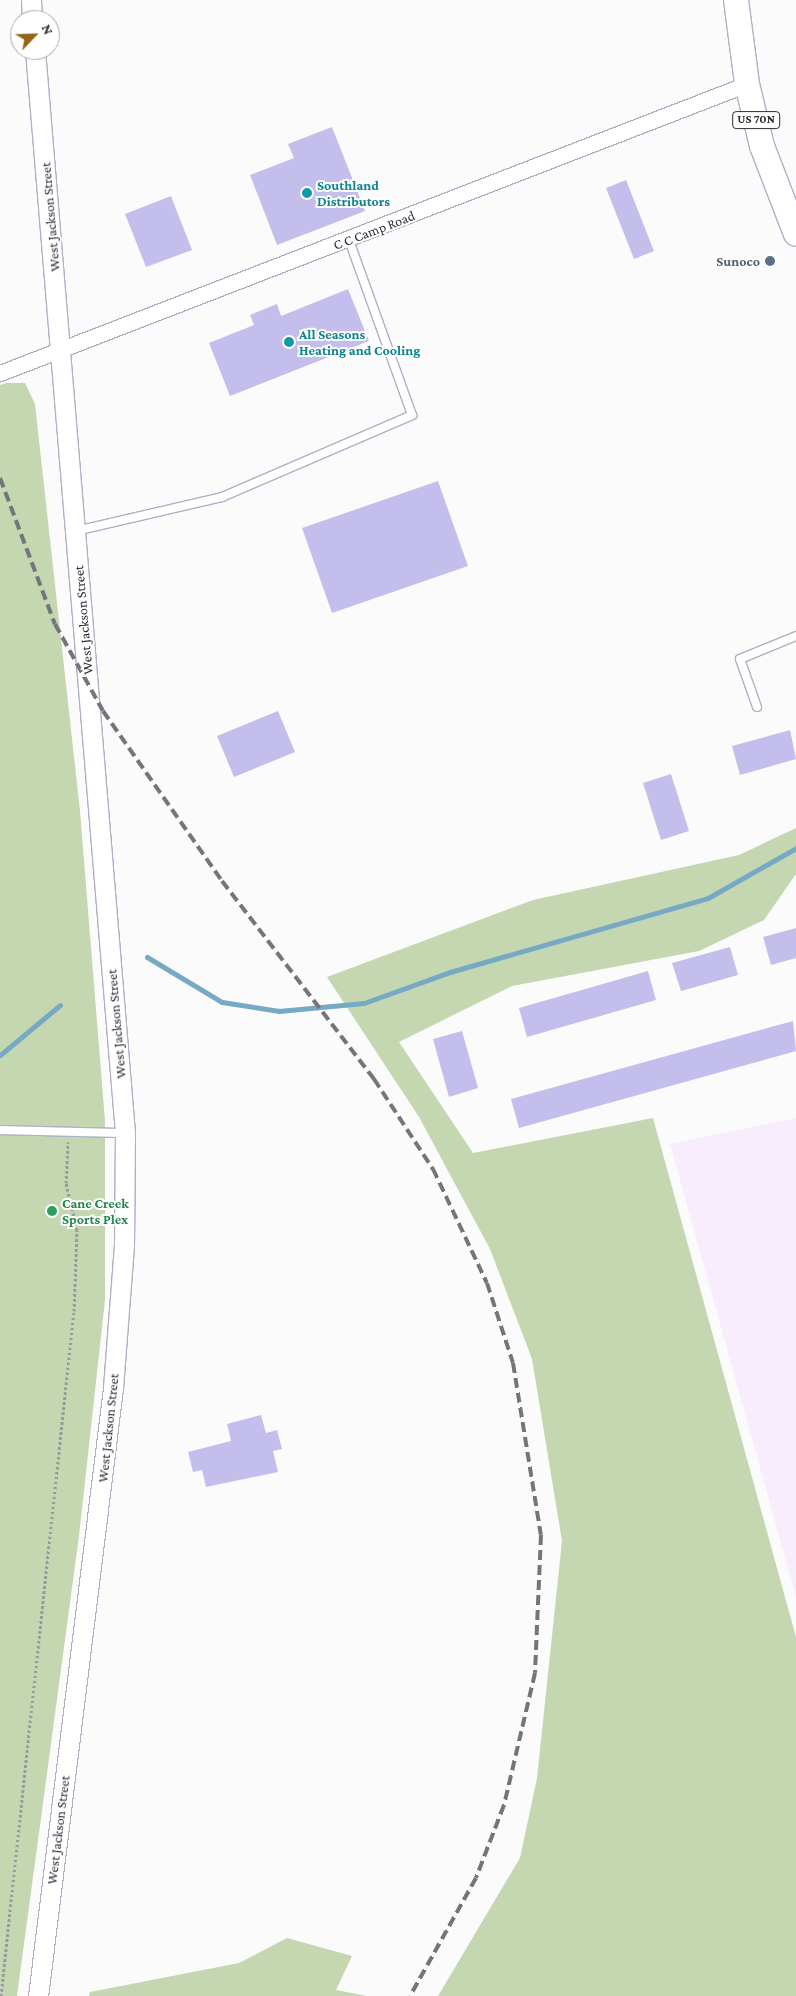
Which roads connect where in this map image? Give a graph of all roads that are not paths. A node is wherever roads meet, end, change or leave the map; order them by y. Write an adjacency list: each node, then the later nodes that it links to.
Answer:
1 (736, 0): 3 (main road, US 70N)
2 (36, 60): 6 (street, West Jackson Street)
3 (747, 84): 4 (main road, US 70N); 5 (street, C C Camp Road)
4 (796, 234)
5 (349, 240): 6 (street, C C Camp Road); 8 (lane)
6 (62, 352): 7 (street, C C Camp Road); 8 (street, West Jackson Street)
7 (0, 373)
8 (76, 531): 12 (street, West Jackson Street)
9 (796, 636): 10 (lane)
10 (757, 707)
11 (0, 1130): 12 (lane)
12 (125, 1133): 13 (street, West Jackson Street)
13 (38, 1996)

